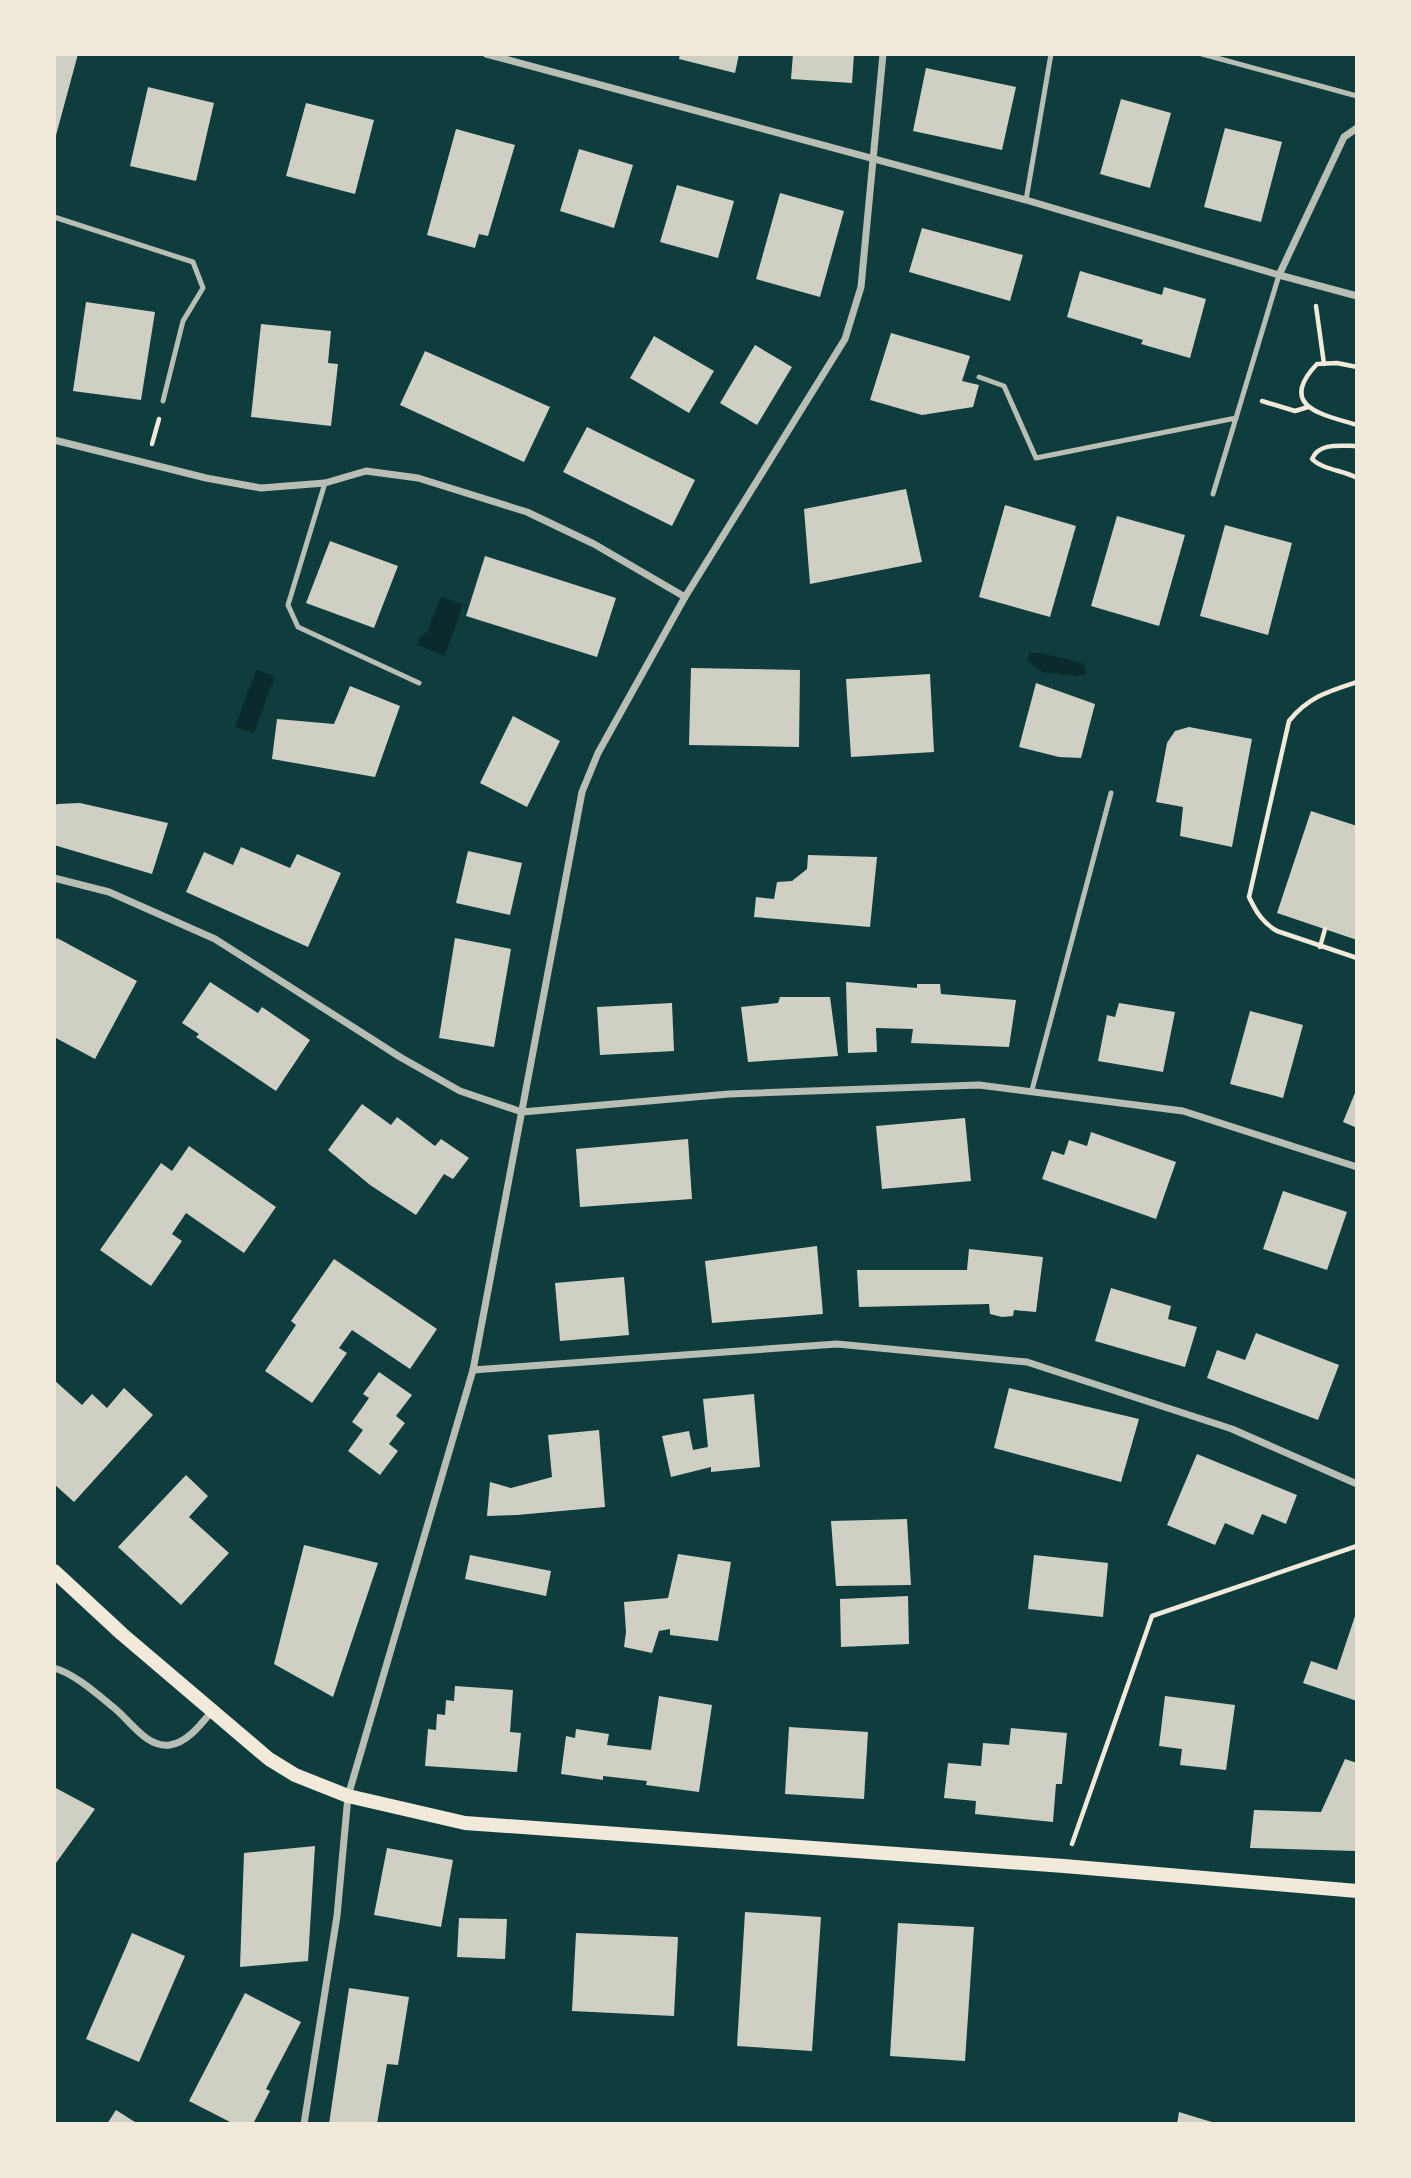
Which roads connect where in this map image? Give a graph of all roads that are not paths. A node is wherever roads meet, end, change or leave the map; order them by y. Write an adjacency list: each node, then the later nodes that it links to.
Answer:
1 (486, 54): 7 (street)
2 (883, 54): 7 (street)
3 (1051, 54): 8 (lane)
4 (1202, 54): 5 (lane)
5 (1357, 96)
6 (1357, 128): 10 (street)
7 (872, 160): 8 (street); 18 (street)
8 (1026, 200): 10 (street)
9 (54, 216): 13 (lane)
10 (1279, 275): 11 (street); 14 (lane)
11 (1357, 296)
12 (979, 377): 14 (lane)
13 (163, 401)
14 (1236, 418): 17 (lane)
15 (54, 440): 16 (street)
16 (325, 483): 18 (street); 19 (lane)
17 (1213, 494)
18 (685, 597): 23 (street)
19 (419, 683)
20 (1111, 793): 22 (lane)
21 (54, 878): 23 (street)
22 (1032, 1090): 23 (street); 24 (street)
23 (522, 1112): 25 (street)
24 (1357, 1167)
25 (473, 1370): 26 (street); 30 (street)
26 (1357, 1485)
27 (54, 1571): 29 (main road)
28 (54, 1668): 29 (street)
29 (212, 1711): 30 (main road)
30 (348, 1796): 31 (main road); 32 (street)
31 (1357, 1891)
32 (304, 2124)

